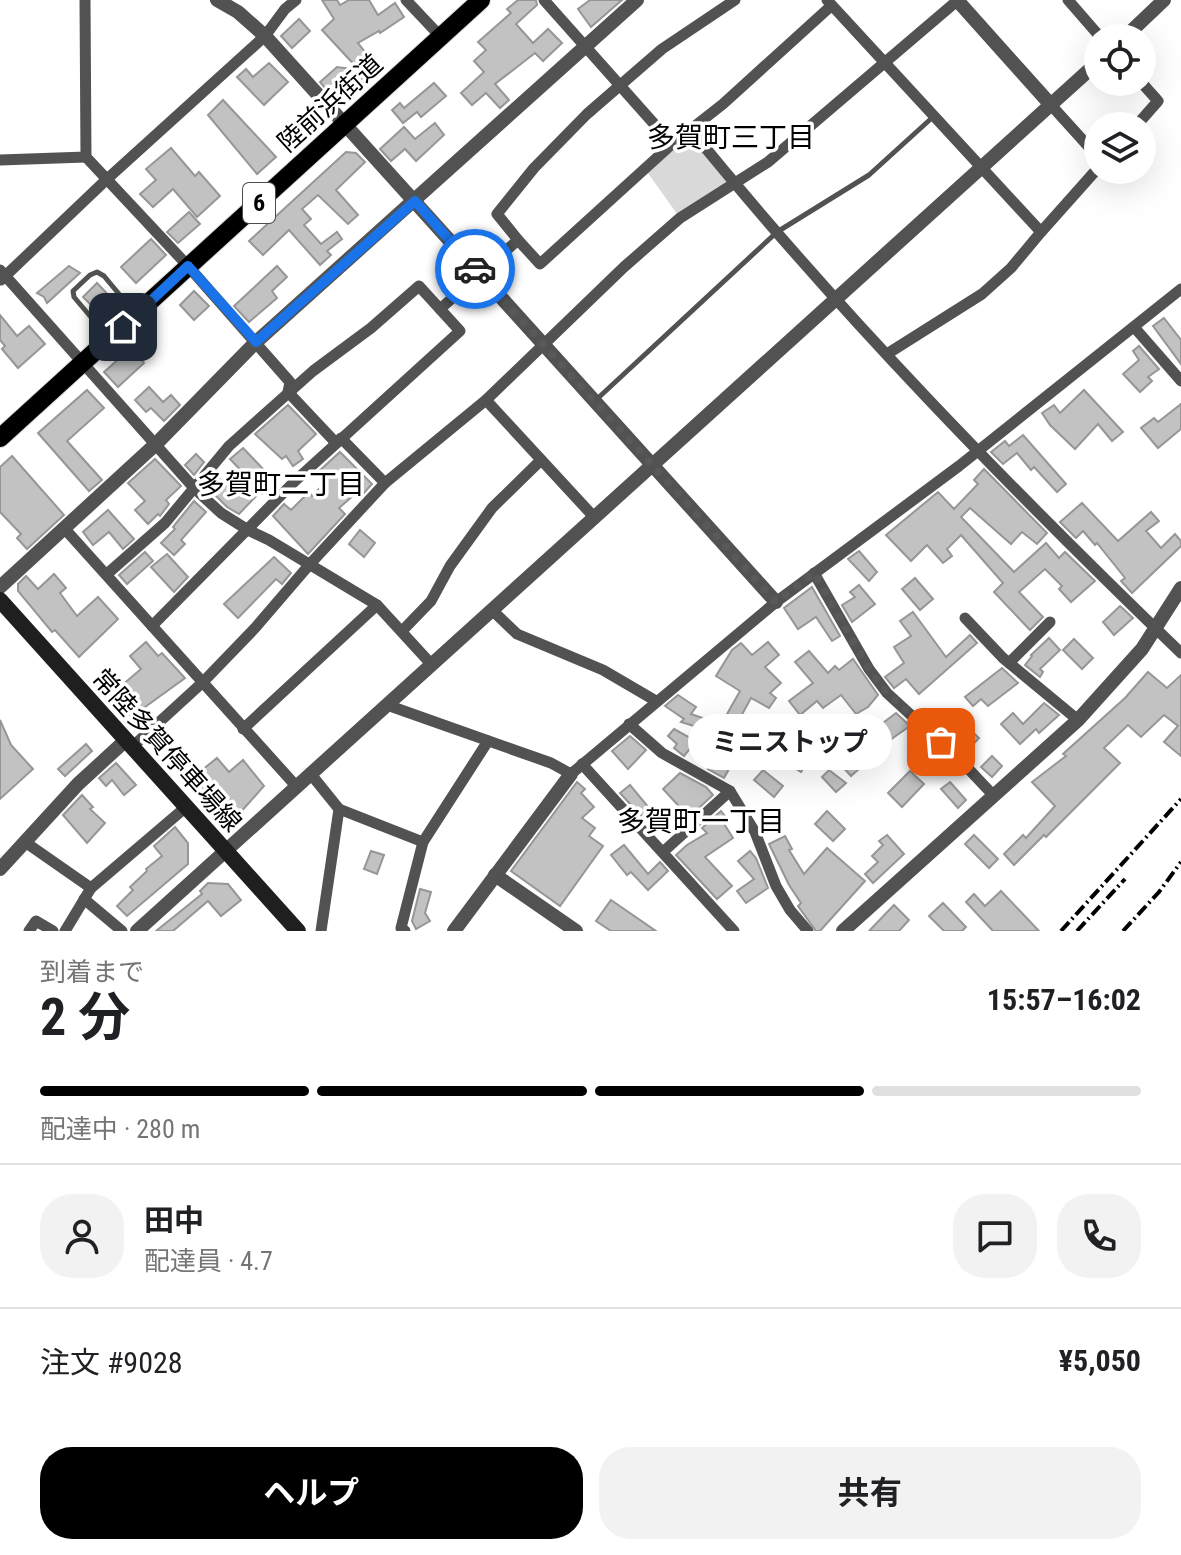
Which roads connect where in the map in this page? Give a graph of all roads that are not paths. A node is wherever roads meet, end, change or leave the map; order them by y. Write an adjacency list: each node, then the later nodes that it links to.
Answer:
1 (85, 0): 29 (street)
2 (217, 0): 15 (street)
3 (296, 0): 15 (street)
4 (406, 0): 16 (street)
5 (481, 0): 16 (highway, 陸前浜街道 / 6)
6 (544, 0): 17 (street)
7 (637, 0): 17 (street)
8 (735, 0): 20 (street)
9 (958, 0): 18 (street); 22 (street)
10 (1068, 0): 13 (street)
11 (1164, 0): 14 (street)
12 (829, 3): 18 (street); 26 (street)
13 (1089, 24)
14 (1139, 24)
15 (265, 36): 25 (street); 32 (street)
16 (440, 36): 25 (highway, 陸前浜街道 / 6)
17 (585, 45): 20 (street); 35 (street)
18 (885, 60): 24 (street); 33 (street)
19 (1084, 75): 22 (street)
20 (622, 86): 28 (street); 38 (street)
21 (1154, 96): 23 (street)
22 (1051, 105): 27 (street); 31 (street)
23 (1148, 112)
24 (935, 116): 31 (street); 36 (lane)
25 (344, 125): 35 (street); 39 (highway, 陸前浜街道 / 6)
26 (690, 129): 28 (street); 33 (street)
27 (1084, 142)
28 (672, 144): 38 (street)
29 (86, 157): 30 (street); 32 (street)
30 (0, 160)
31 (981, 166): 37 (street); 43 (street)
32 (106, 180): 39 (street); 41 (street)
33 (733, 182): 36 (street); 49 (street)
34 (1084, 184): 37 (street)
35 (415, 201): 40 (street); 48 (street)
36 (777, 232): 43 (street); 55 (lane)
37 (1041, 232): 50 (street)
38 (518, 240): 40 (street)
39 (188, 266): 45 (highway, 陸前浜街道 / 6); 48 (street)
40 (479, 274): 44 (street); 49 (street)
41 (2, 276): 51 (street)
42 (1181, 289): 46 (street)
43 (836, 298): 50 (street); 61 (street)
44 (440, 309): 53 (street); 57 (street)
45 (137, 314): 47 (highway, 陸前浜街道 / 6); 47 (lane)
46 (1134, 327): 52 (street); 59 (street)
47 (110, 339): 51 (highway, 陸前浜街道 / 6)
48 (256, 342): 53 (street); 58 (street)
49 (543, 346): 54 (street); 55 (street)
50 (887, 354): 59 (street)
51 (85, 362): 56 (highway, 陸前浜街道 / 6); 58 (street)
52 (1181, 381)
53 (288, 392): 57 (street); 63 (street)
54 (486, 400): 60 (street); 62 (street)
55 (595, 402): 61 (street)
56 (0, 438)
57 (339, 440): 62 (street); 66 (street)
58 (157, 443): 63 (street); 65 (street)
59 (978, 452): 68 (street); 79 (street)
60 (541, 460): 64 (street); 80 (street)
61 (652, 464): 64 (street); 73 (street)
62 (385, 483): 67 (street)
63 (195, 489): 66 (street); 69 (street)
64 (594, 517): 75 (street)
65 (64, 528): 69 (street); 70 (street)
66 (248, 530): 67 (street); 78 (street)
67 (310, 564): 74 (street); 84 (street)
68 (814, 573): 73 (street); 96 (street)
69 (107, 574): 78 (street)
70 (0, 587)
71 (1181, 588): 79 (street)
72 (0, 600): 91 (main road, 常陸多賀停車場線)
73 (776, 602): 85 (street)
74 (377, 605): 80 (street); 89 (street)
75 (492, 610): 83 (street); 85 (street)
76 (965, 618): 82 (street)
77 (1050, 622): 82 (street)
78 (152, 626): 84 (street)
79 (1155, 629): 81 (street); 87 (street)
80 (403, 630): 83 (street)
81 (1181, 653)
82 (1009, 663): 87 (street)
83 (432, 665): 86 (street)
84 (203, 682): 89 (street); 91 (street)
85 (656, 701): 88 (street)
86 (387, 705): 90 (street); 93 (street)
87 (1078, 720): 96 (street)
88 (629, 724): 92 (street); 95 (street)
89 (243, 729): 94 (street)
90 (488, 741): 92 (street); 100 (street)
91 (129, 744): 97 (main road, 常陸多賀停車場線); 99 (street)
92 (577, 769): 102 (street); 104 (street)
93 (310, 773): 94 (street); 98 (street)
94 (296, 786): 101 (street)
95 (730, 791): 102 (street); 118 (street)
96 (994, 796): 119 (street)
97 (186, 807): 101 (main road, 常陸多賀停車場線); 105 (street)
98 (339, 809): 100 (street); 113 (street)
99 (25, 842): 103 (street); 105 (street)
100 (423, 842): 114 (street)
101 (225, 850): 111 (street); 112 (main road, 常陸多賀停車場線)
102 (663, 852): 117 (street)
103 (0, 869)
104 (495, 875): 115 (street); 116 (street)
105 (91, 888): 106 (street)
106 (84, 899): 109 (street); 110 (street)
107 (29, 931): 108 (street)
108 (53, 931)
109 (65, 931)
110 (122, 931)
111 (137, 931)
112 (298, 931)
113 (321, 931)
114 (405, 931)
115 (454, 931)
116 (576, 931)
117 (734, 931)
118 (808, 931)
119 (843, 931)

